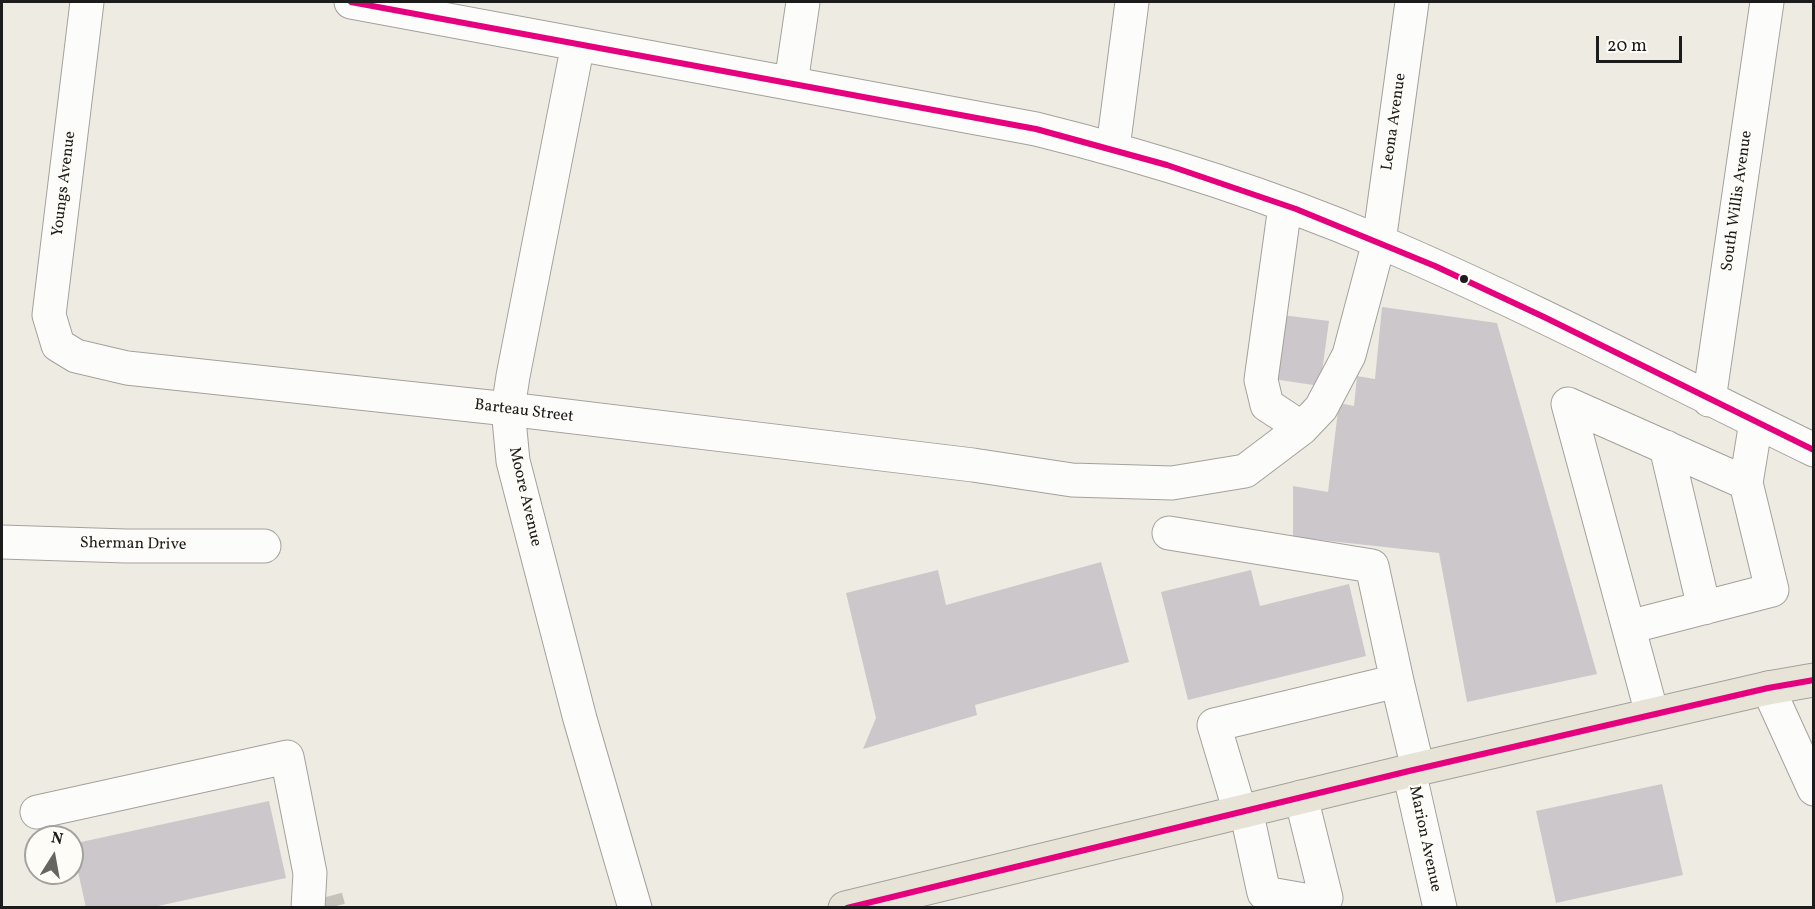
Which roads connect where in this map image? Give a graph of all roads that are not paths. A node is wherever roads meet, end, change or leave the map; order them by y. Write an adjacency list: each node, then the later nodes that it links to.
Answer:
1 (87, 2): 12 (street, Youngs Avenue)
2 (351, 2): 7 (street)
3 (803, 2): 8 (street)
4 (1132, 2): 9 (street)
5 (1412, 2): 11 (street, Leona Avenue)
6 (1767, 2): 13 (street, South Willis Avenue)
7 (578, 44): 8 (street); 14 (street, Moore Avenue)
8 (791, 83): 9 (street)
9 (1113, 148): 10 (street)
10 (1285, 206): 11 (street); 16 (street)
11 (1379, 242): 13 (street); 16 (street, Leona Avenue)
12 (76, 356): 14 (street, Barteau Street)
13 (1709, 400): 15 (street)
14 (508, 410): 16 (street, Barteau Street); 36 (street, Moore Avenue)
15 (1756, 422): 18 (street); 19 (street)
16 (1302, 428)
17 (1666, 447): 19 (street); 23 (street); 24 (street)
18 (1814, 450)
19 (1746, 483): 23 (street)
20 (1169, 532): 26 (street, Marion Avenue)
21 (2, 542): 22 (street, Sherman Drive)
22 (264, 546)
23 (1704, 608): 24 (street)
24 (1629, 627): 28 (street)
25 (1814, 680): 27 (main road)
26 (1397, 681): 29 (street, Marion Avenue); 32 (street)
27 (1768, 688): 28 (main road); 30 (street)
28 (1652, 714): 29 (main road)
29 (1414, 770): 31 (main road); 38 (street, Marion Avenue)
30 (1814, 789)
31 (1301, 797): 32 (main road); 32 (street)
32 (1243, 811): 35 (main road)
33 (37, 812): 34 (street)
34 (315, 893)
35 (897, 901): 37 (main road)
36 (635, 908)
37 (845, 908)
38 (1440, 908)

